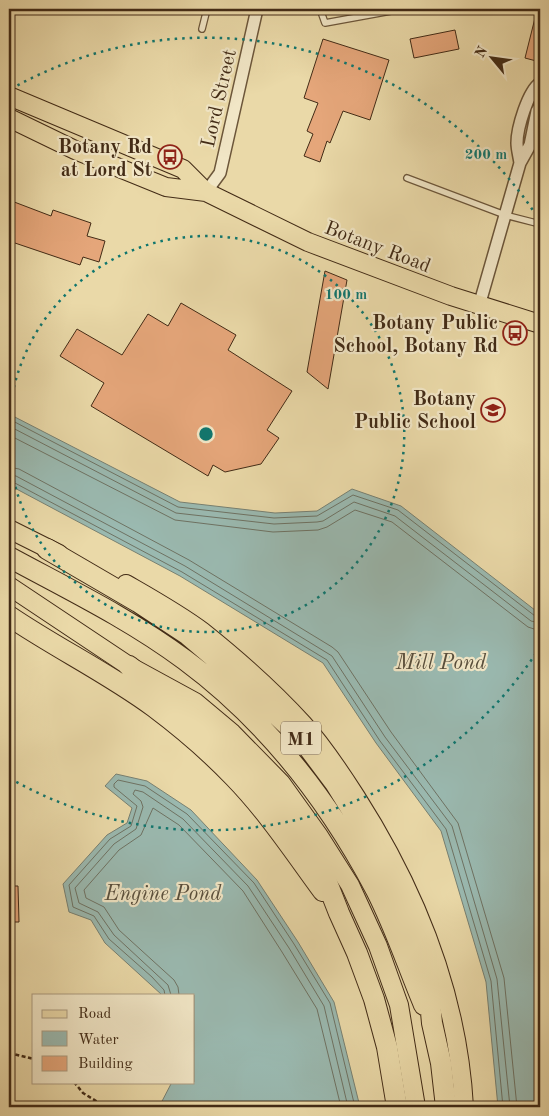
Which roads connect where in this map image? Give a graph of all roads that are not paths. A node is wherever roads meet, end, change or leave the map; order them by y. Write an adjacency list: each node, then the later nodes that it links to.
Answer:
1 (207, 9): 5 (lane)
2 (257, 9): 12 (street, Lord Street)
3 (320, 9): 4 (lane)
4 (402, 9)
5 (202, 29)
6 (540, 83): 10 (street)
7 (9, 96): 12 (main road, Botany Road)
8 (540, 106): 10 (street)
9 (9, 118): 12 (main road, Botany Road)
10 (520, 163): 13 (street)
11 (407, 178): 13 (lane)
12 (206, 192): 15 (main road, Botany Road)
13 (505, 215): 14 (lane); 15 (street)
14 (540, 224)
15 (479, 306): 16 (main road, Botany Road)
16 (540, 324)
17 (9, 529): 18 (main road, M1)
18 (47, 549): 24 (highway, M1); 28 (main road)
19 (9, 557): 24 (highway, M1)
20 (9, 586): 22 (main road)
21 (9, 616): 23 (highway)
22 (129, 666): 23 (highway); 26 (main road)
23 (339, 913): 25 (highway)
24 (432, 1023): 27 (highway, M1)
25 (397, 1107)
26 (416, 1107)
27 (446, 1107)
28 (464, 1107)

